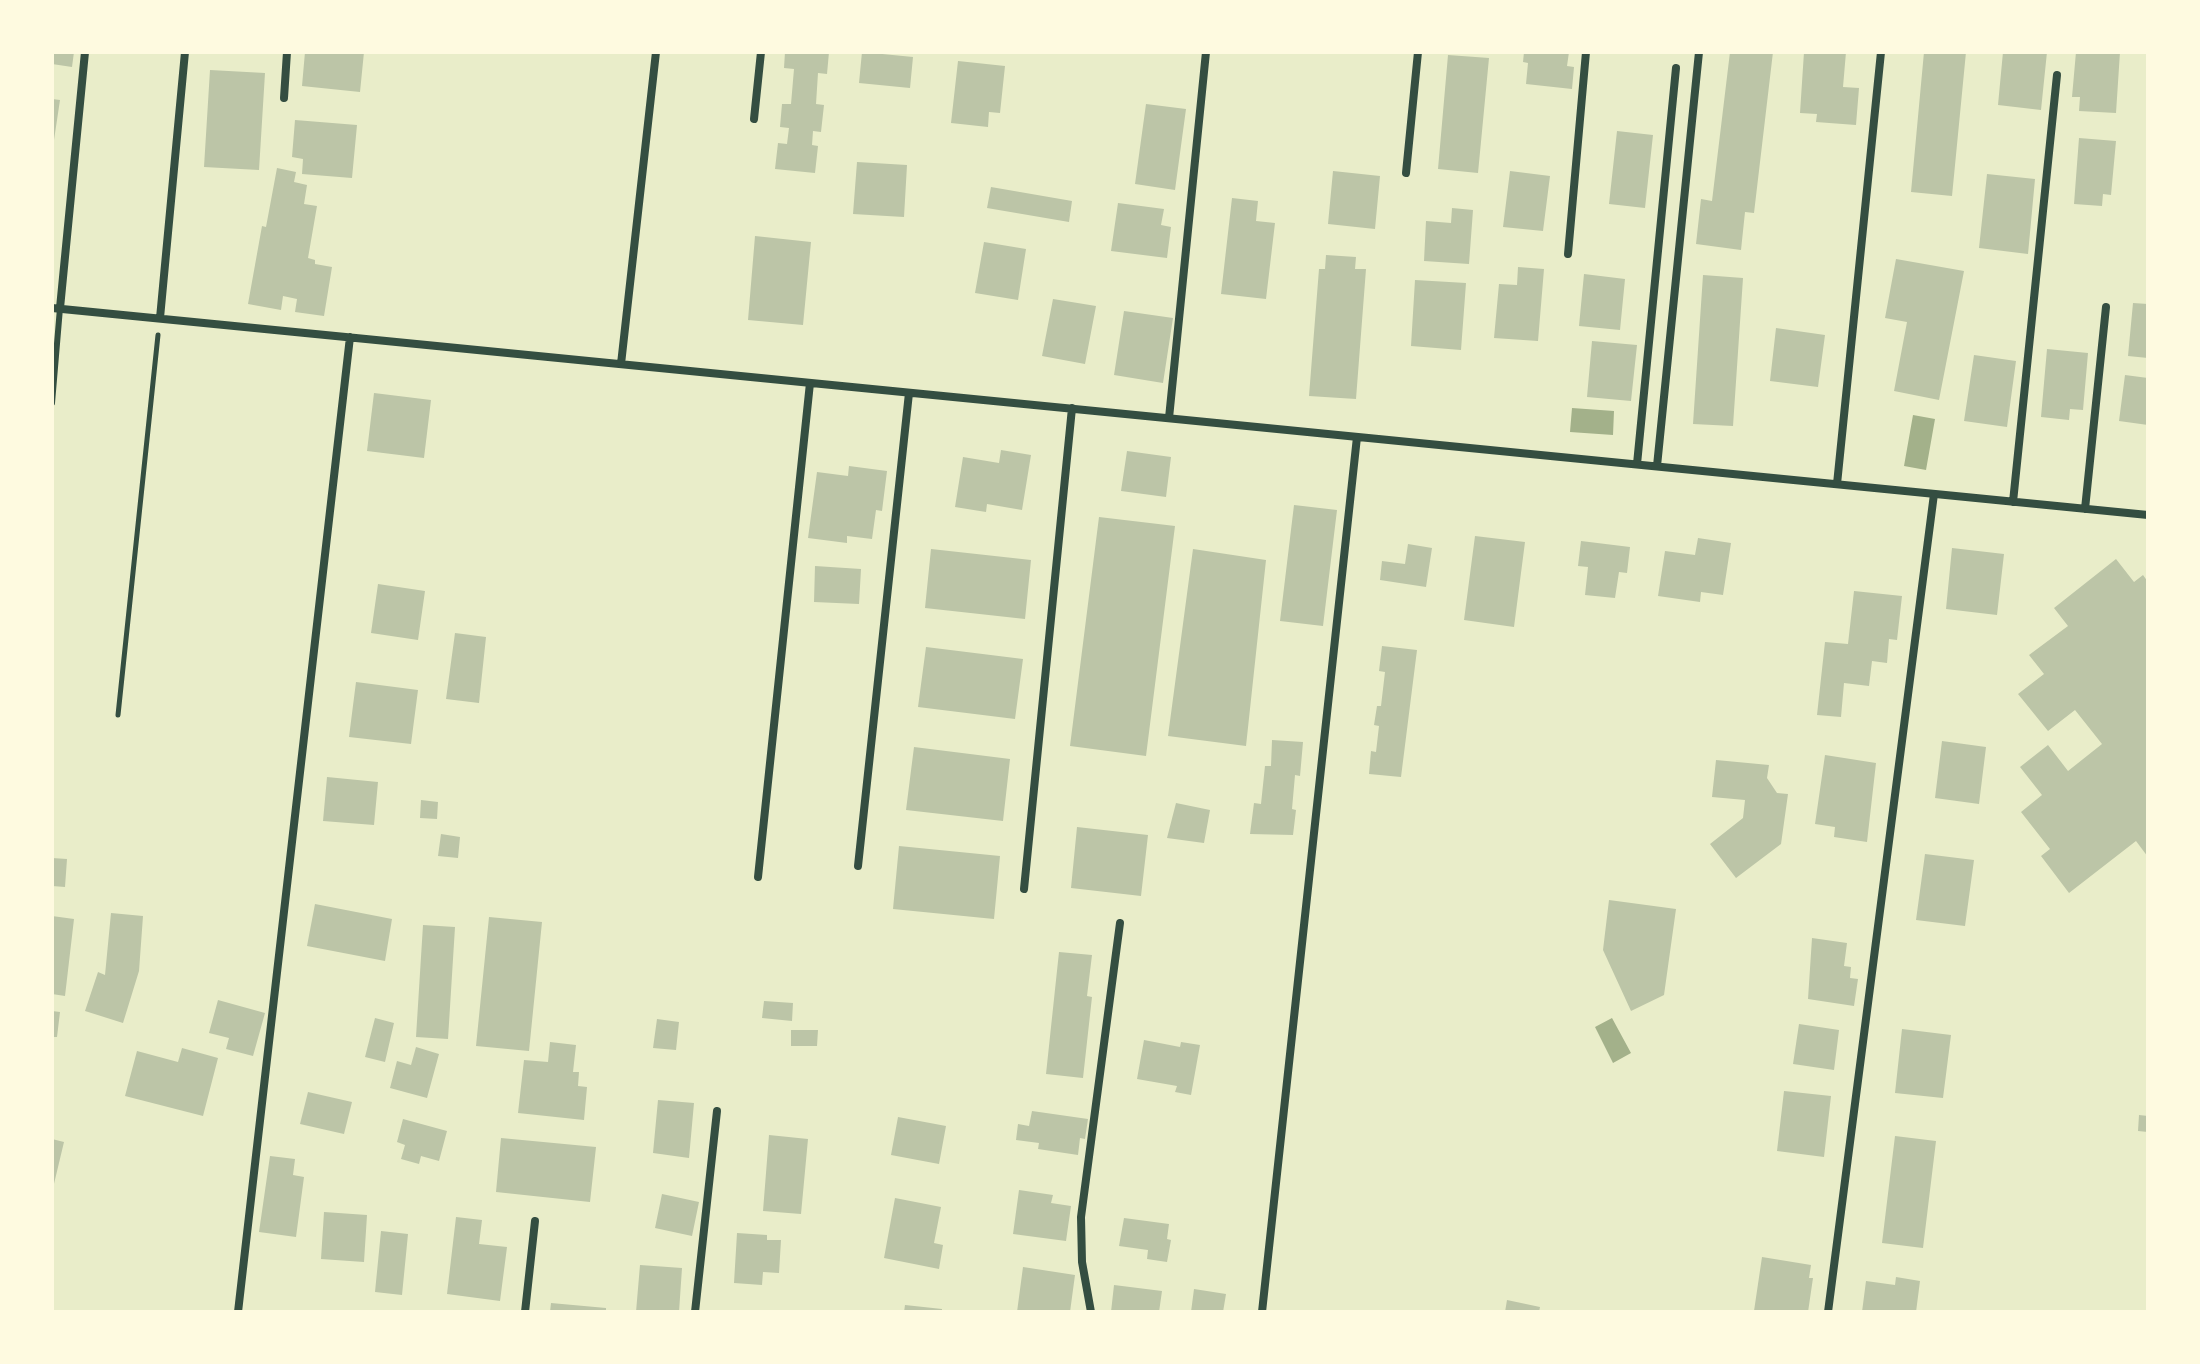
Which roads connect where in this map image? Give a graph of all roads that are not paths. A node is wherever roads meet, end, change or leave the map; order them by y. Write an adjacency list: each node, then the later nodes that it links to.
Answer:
1 (85, 52): 18 (street)
2 (185, 52): 19 (street)
3 (287, 52): 13 (street)
4 (656, 52): 21 (street)
5 (761, 52): 14 (street)
6 (1206, 52): 26 (street)
7 (1418, 52): 15 (street)
8 (1586, 52): 16 (street)
9 (1699, 52): 29 (street)
10 (1881, 52): 30 (street)
11 (1676, 68): 28 (street)
12 (2057, 75): 32 (street)
13 (284, 98)
14 (754, 119)
15 (1406, 173)
16 (1568, 254)
17 (2106, 307): 33 (street)
18 (56, 308): 19 (street); 24 (lane)
19 (160, 318): 20 (street)
20 (350, 337): 21 (street); 41 (street)
21 (621, 364): 22 (street)
22 (810, 383): 23 (street); 36 (street)
23 (909, 393): 25 (street); 35 (street)
24 (52, 403)
25 (1072, 408): 26 (street); 37 (street)
26 (1169, 418): 27 (street)
27 (1357, 437): 28 (street); 45 (street)
28 (1637, 464): 29 (street)
29 (1657, 466): 30 (street)
30 (1837, 484): 31 (street)
31 (1934, 494): 32 (street); 46 (street)
32 (2013, 502): 33 (street)
33 (2085, 509): 34 (street)
34 (2148, 515)
35 (858, 866)
36 (758, 877)
37 (1024, 889)
38 (1120, 923): 44 (street)
39 (717, 1111): 43 (street)
40 (535, 1221): 42 (street)
41 (238, 1312)
42 (525, 1312)
43 (695, 1312)
44 (1091, 1312)
45 (1262, 1312)
46 (1828, 1312)

